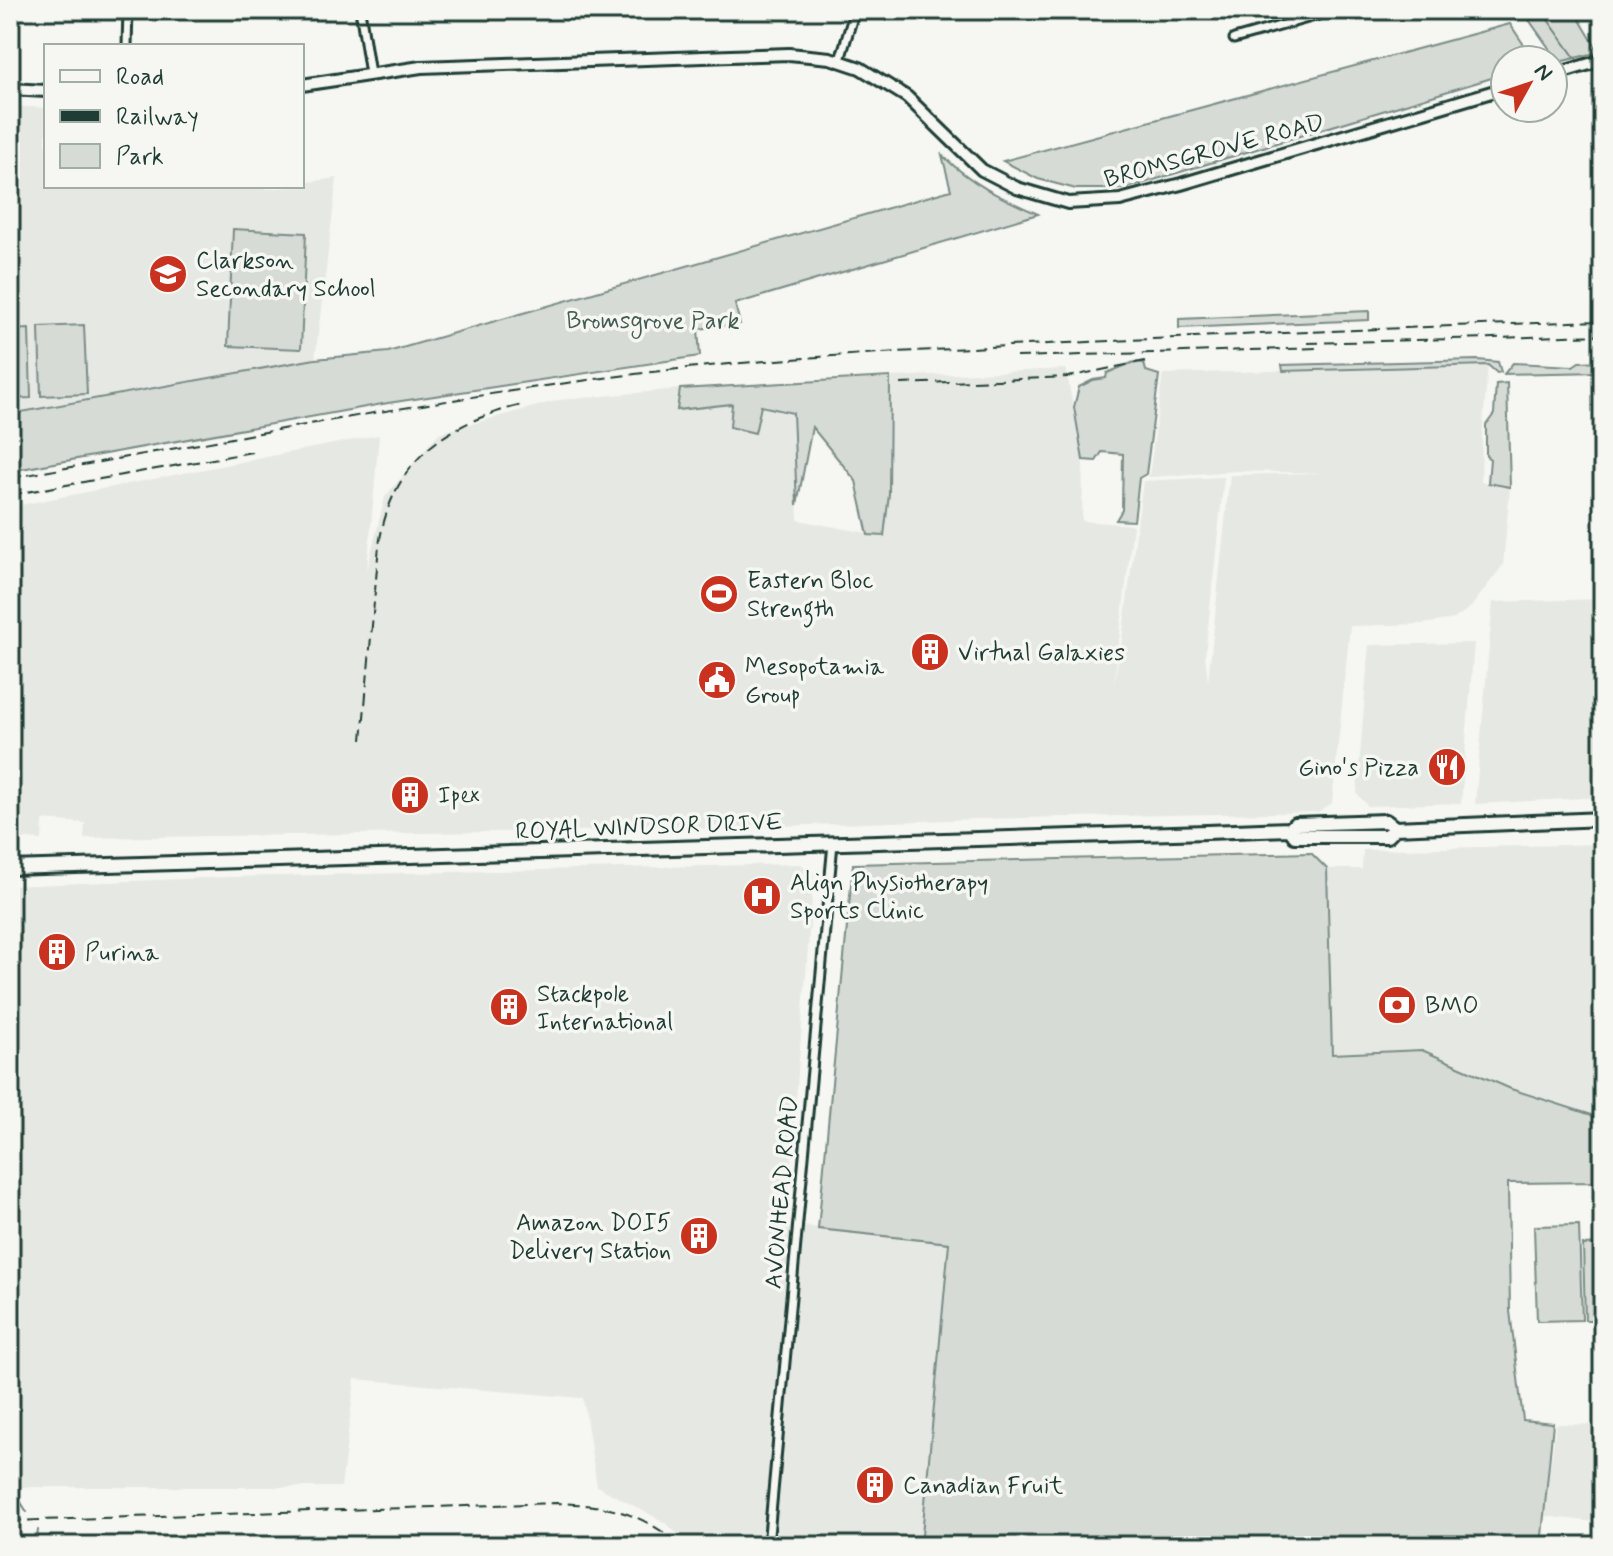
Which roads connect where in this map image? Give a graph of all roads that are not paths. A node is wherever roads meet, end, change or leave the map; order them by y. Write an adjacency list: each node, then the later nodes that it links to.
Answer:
1 (128, 10): 10 (street)
2 (360, 10): 14 (street)
3 (855, 10): 11 (street)
4 (1286, 10): 7 (street)
5 (1336, 10): 7 (street)
6 (10, 13): 8 (street)
7 (1292, 23): 9 (street)
8 (10, 35)
9 (1234, 39)
10 (127, 44)
11 (840, 60): 14 (street, BROMSGROVE ROAD); 18 (street, BROMSGROVE ROAD)
12 (1598, 62): 13 (street)
13 (1569, 70)
14 (370, 74): 15 (street, BROMSGROVE ROAD)
15 (304, 85)
16 (10, 89): 17 (street)
17 (44, 91)
18 (1489, 93)
19 (1603, 819): 20 (main road, ROYAL WINDSOR DRIVE)
20 (833, 843): 21 (main road, ROYAL WINDSOR DRIVE); 22 (street, AVONHEAD ROAD)
21 (10, 868)
22 (768, 1546)

